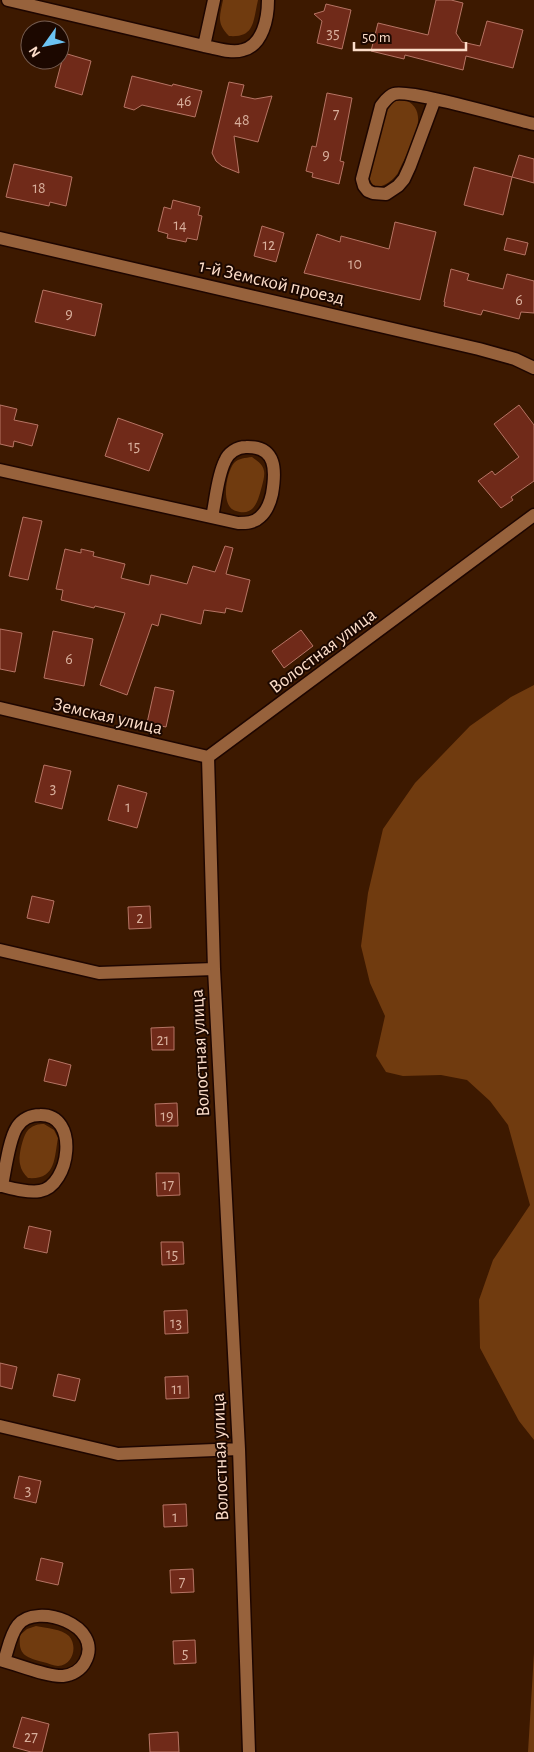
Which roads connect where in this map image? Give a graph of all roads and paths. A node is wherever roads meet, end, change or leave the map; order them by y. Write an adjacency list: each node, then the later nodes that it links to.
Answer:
1 (8, 0): 4 (street)
2 (214, 0): 4 (street)
3 (268, 0): 4 (street)
4 (204, 46)
5 (434, 99): 5 (street); 6 (street)
6 (534, 124)
7 (0, 238): 8 (street, 1-й Земской проезд)
8 (534, 368)
9 (0, 470): 11 (street)
10 (534, 515): 13 (street, Волостная улица)
11 (212, 517): 11 (street)
12 (0, 708): 13 (street, Земская улица)
13 (208, 757): 15 (street, Волостная улица)
14 (0, 950): 15 (street)
15 (214, 969): 18 (street, Волостная улица)
16 (1, 1186): 16 (street)
17 (0, 1426): 18 (street)
18 (238, 1448): 20 (street, Волостная улица)
19 (2, 1661): 19 (street)
20 (248, 1752)

